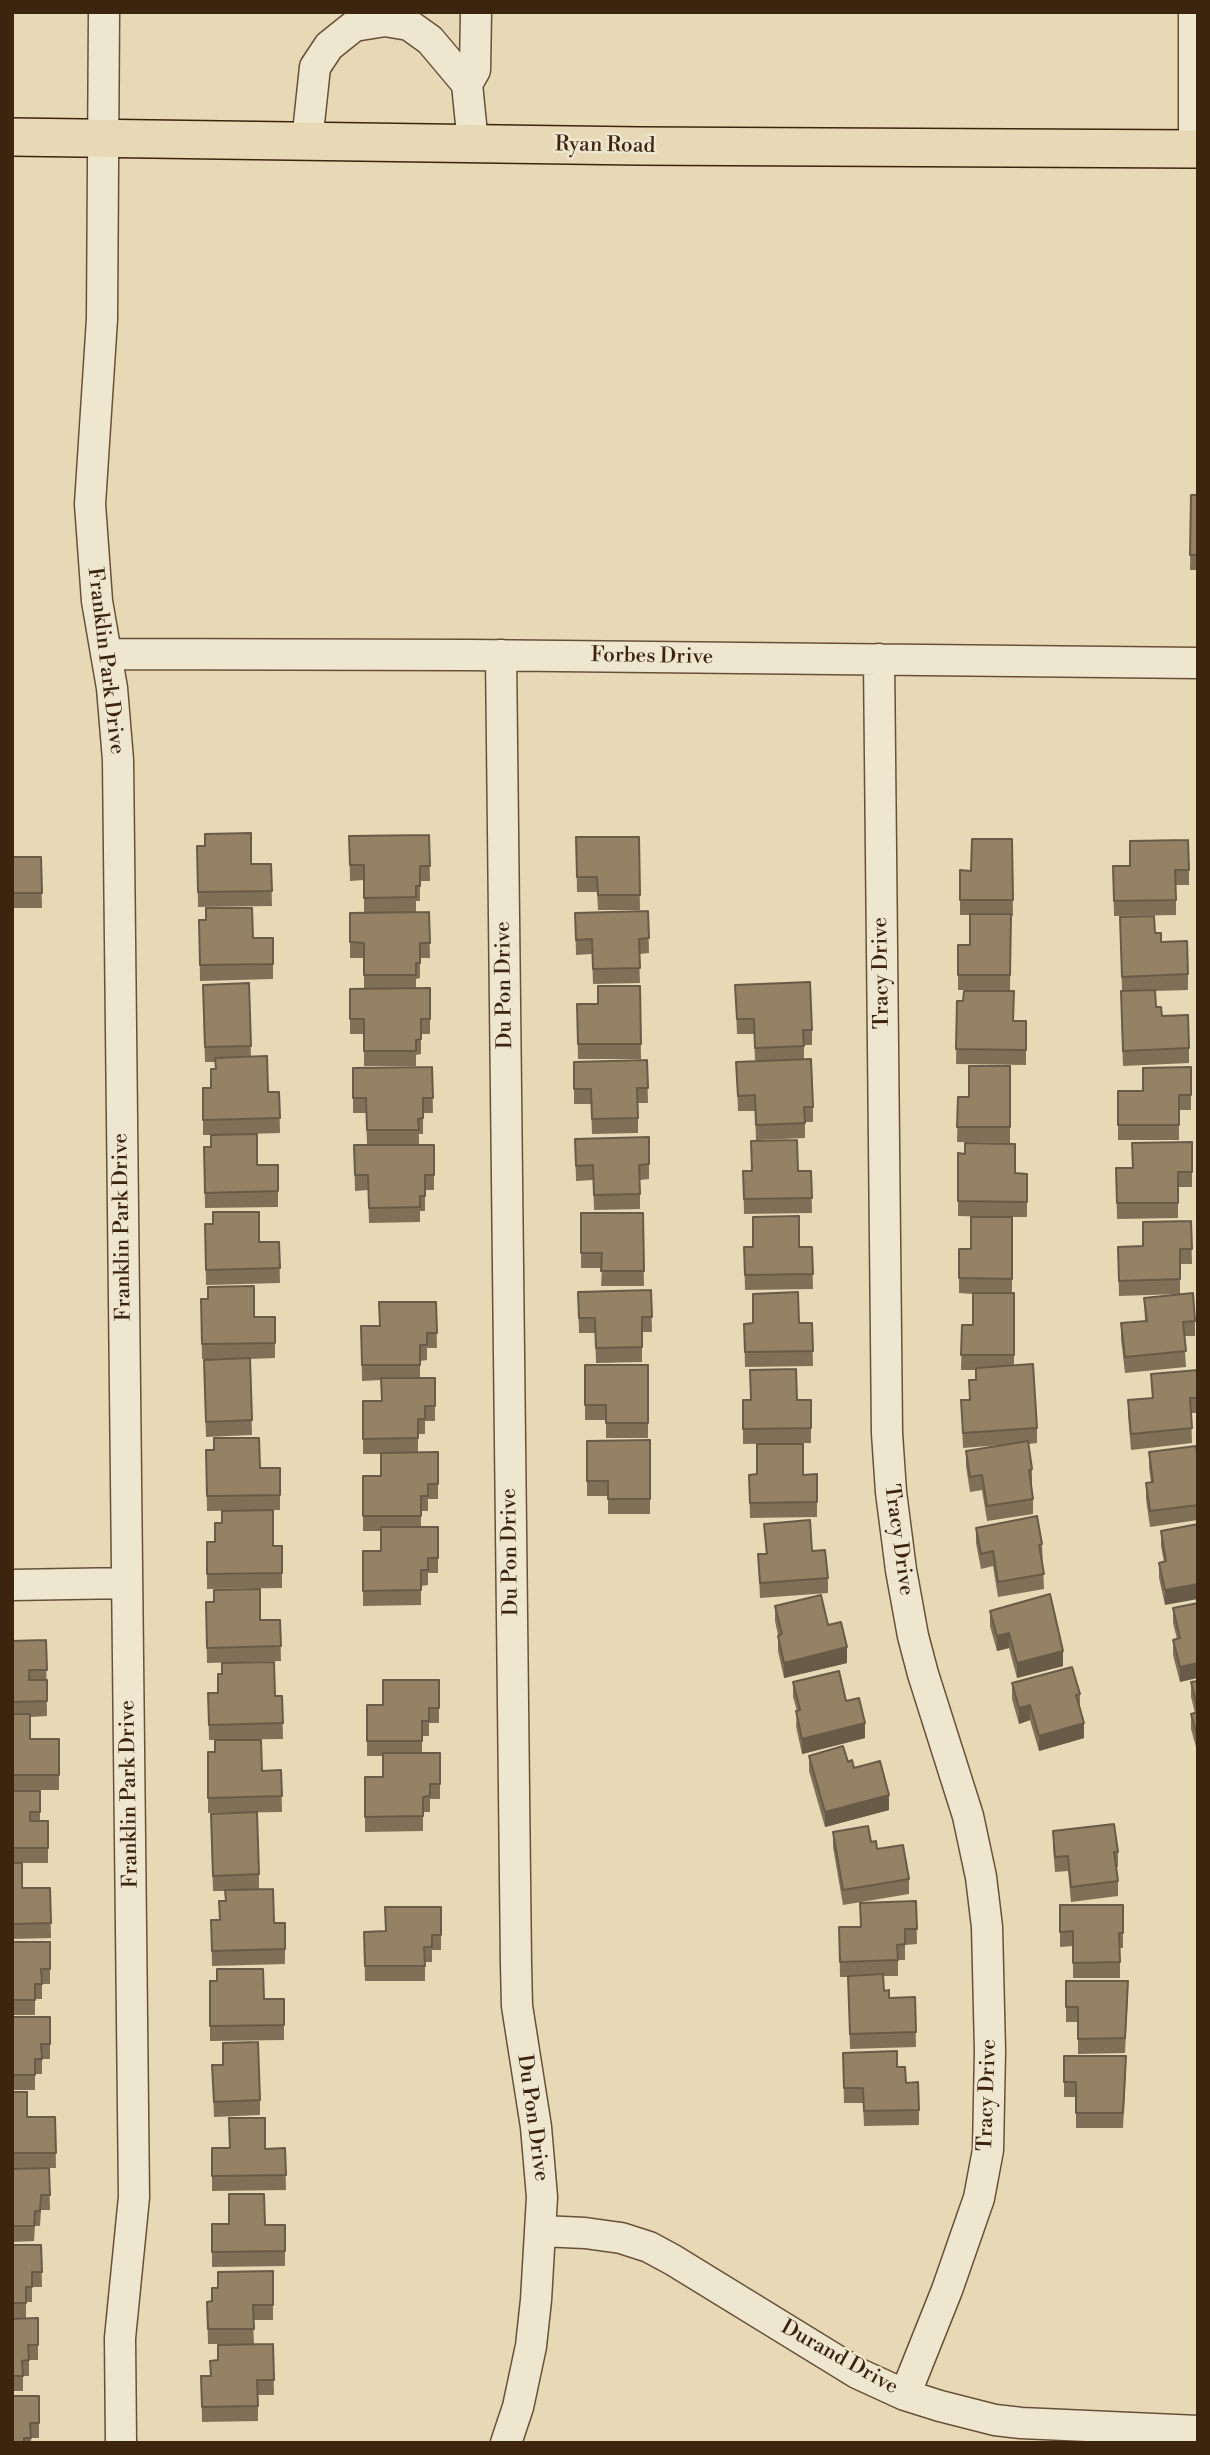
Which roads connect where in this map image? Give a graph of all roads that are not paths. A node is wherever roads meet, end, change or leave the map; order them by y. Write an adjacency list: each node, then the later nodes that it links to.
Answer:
1 (104, 12): 6 (street, Franklin Park Drive)
2 (476, 12): 4 (street)
3 (1194, 12): 9 (street)
4 (467, 84): 7 (street); 8 (street)
5 (12, 137): 6 (main road, Ryan Road)
6 (104, 137): 7 (main road, Ryan Road); 10 (street, Franklin Park Drive)
7 (307, 142): 8 (main road, Ryan Road)
8 (473, 144): 9 (main road, Ryan Road)
9 (1196, 149)
10 (106, 654): 11 (street, Forbes Drive); 14 (street, Franklin Park Drive)
11 (501, 655): 12 (street, Forbes Drive); 16 (street, Du Pon Drive)
12 (879, 659): 13 (street, Forbes Drive); 17 (street, Tracy Drive)
13 (1198, 663)
14 (127, 1583): 15 (street); 19 (street, Franklin Park Drive)
15 (12, 1585)
16 (541, 2231): 17 (street, Durand Drive); 20 (street, Du Pon Drive)
17 (905, 2395): 18 (street, Durand Drive)
18 (1198, 2431)
19 (121, 2443)
20 (506, 2443)

